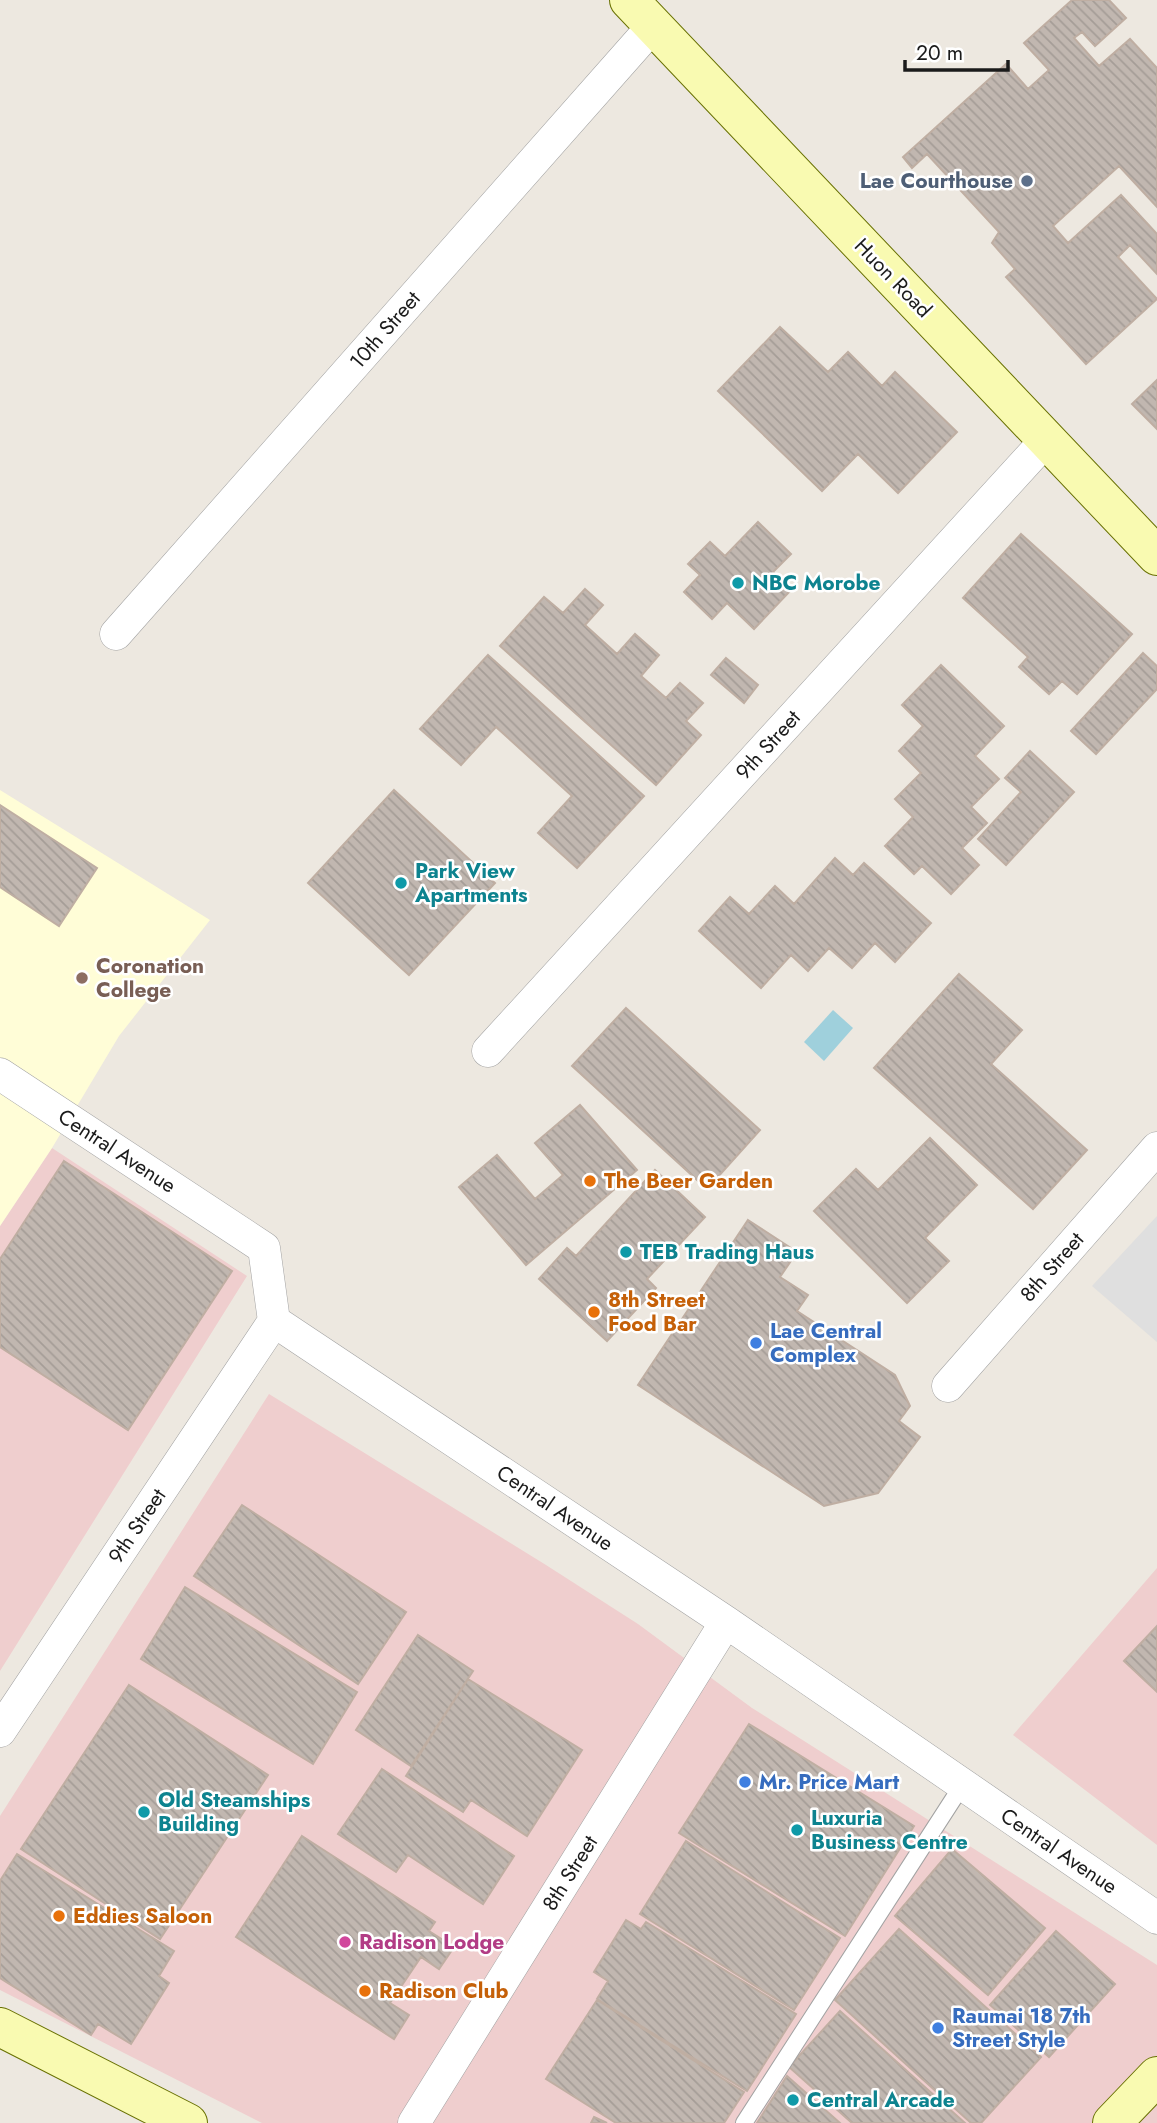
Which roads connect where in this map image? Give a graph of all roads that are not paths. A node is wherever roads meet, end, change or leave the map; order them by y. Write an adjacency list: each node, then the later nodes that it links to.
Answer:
1 (641, 13): 2 (main road, Huon Road); 4 (street, 10th Street)
2 (1047, 439): 3 (main road, Huon Road); 5 (street, 9th Street)
3 (1157, 556)
4 (116, 634)
5 (488, 1051)
6 (0, 1074): 8 (street, Central Avenue)
7 (1157, 1148): 9 (street, 8th Street)
8 (274, 1321): 10 (street, Central Avenue); 11 (street, 9th Street)
9 (948, 1386)
10 (726, 1622): 12 (street, Central Avenue); 17 (street, 8th Street)
11 (0, 1731)
12 (963, 1784): 13 (street, Central Avenue); 18 (lane)
13 (1157, 1918)
14 (0, 2027): 16 (main road)
15 (1157, 2077): 19 (main road)
16 (188, 2123)
17 (414, 2123)
18 (744, 2123)
19 (1112, 2123)

